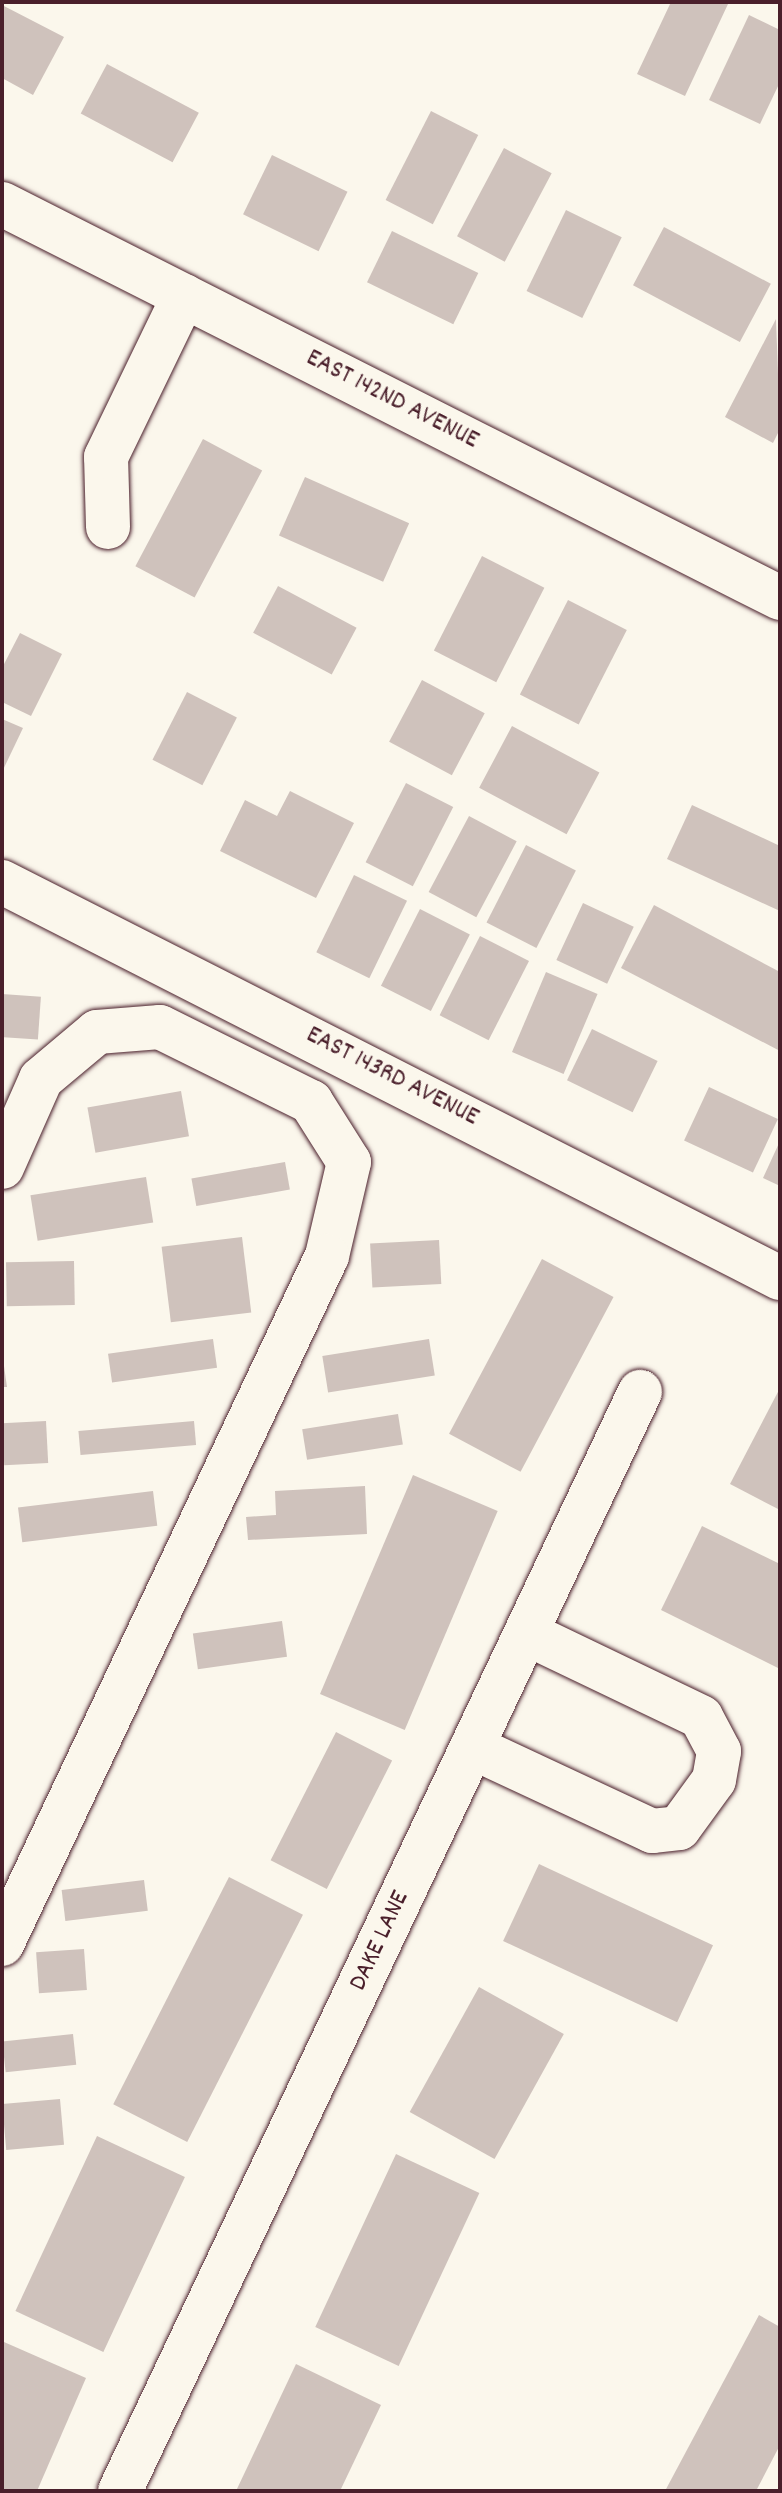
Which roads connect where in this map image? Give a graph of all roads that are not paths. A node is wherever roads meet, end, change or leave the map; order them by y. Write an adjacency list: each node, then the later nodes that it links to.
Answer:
1 (2, 204): 2 (street, EAST 142ND AVENUE)
2 (184, 296): 3 (street); 4 (street, EAST 142ND AVENUE)
3 (108, 527)
4 (780, 598)
5 (2, 882): 7 (street, EAST 143RD AVENUE)
6 (2, 1167): 11 (street)
7 (780, 1278)
8 (640, 1392): 9 (street, DAKE LANE)
9 (526, 1633): 10 (street, DAKE LANE); 10 (street)
10 (472, 1747): 12 (street, DAKE LANE)
11 (2, 1944)
12 (120, 2491)

